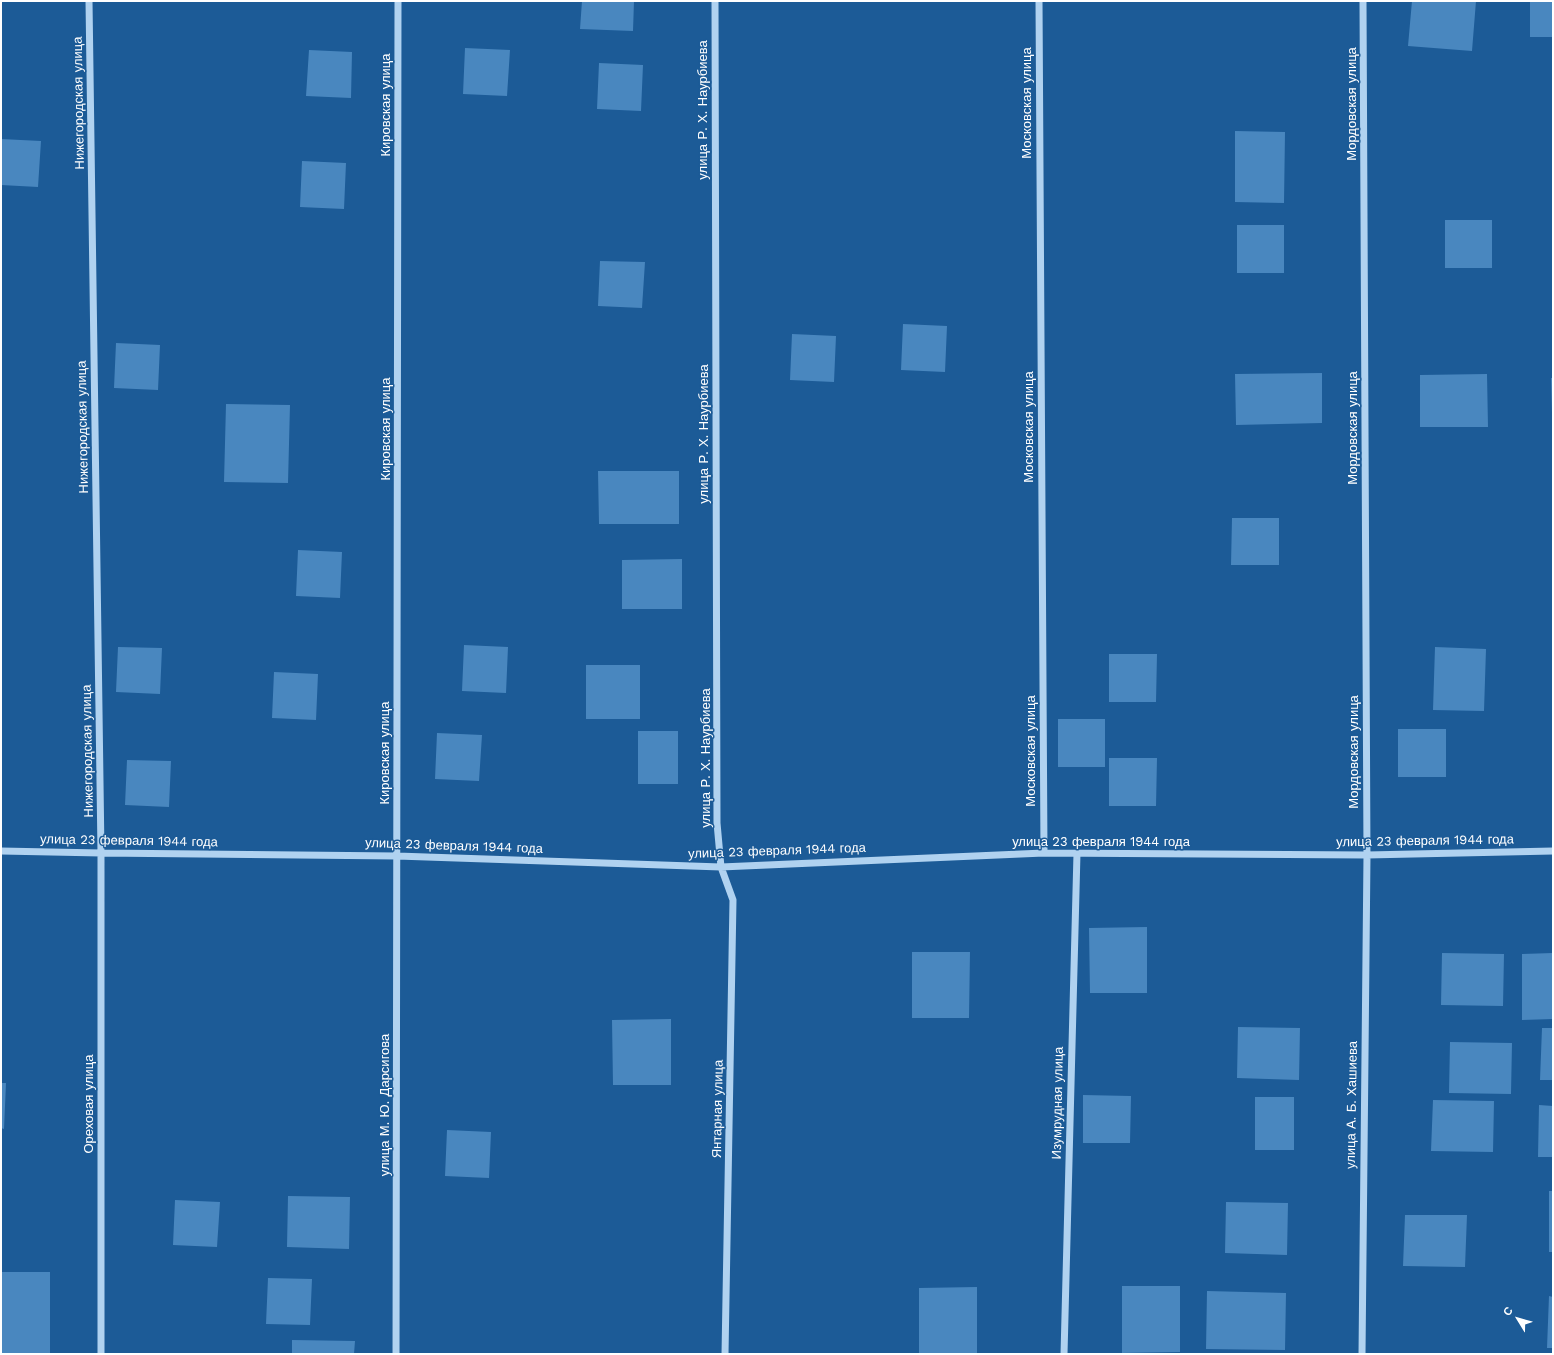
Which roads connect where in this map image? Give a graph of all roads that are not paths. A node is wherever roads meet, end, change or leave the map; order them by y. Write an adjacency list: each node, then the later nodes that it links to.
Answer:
1 (89, 1): 8 (street, Нижегородская улица)
2 (398, 1): 12 (street, Кировская улица)
3 (715, 1): 13 (street, улица Р. Х. Наурбиева)
4 (1039, 1): 9 (street, Московская улица)
5 (1363, 1): 11 (street, Мордовская улица)
6 (1, 850): 8 (street, улица 23 февраля 1944 года)
7 (1553, 851): 11 (street, улица 23 февраля 1944 года)
8 (101, 853): 12 (street, улица 23 февраля 1944 года); 14 (street, Ореховая улица)
9 (1044, 853): 10 (street, улица 23 февраля 1944 года); 13 (street, улица 23 февраля 1944 года)
10 (1077, 853): 11 (street, улица 23 февраля 1944 года); 17 (street, Изумрудная улица)
11 (1367, 855): 18 (street, улица А. Б. Хашиева)
12 (397, 856): 13 (street, улица 23 февраля 1944 года); 15 (street, улица М. Ю. Дарсигова)
13 (721, 866): 16 (street, Янтарная улица)
14 (101, 1354)
15 (396, 1354)
16 (725, 1354)
17 (1064, 1354)
18 (1362, 1354)

